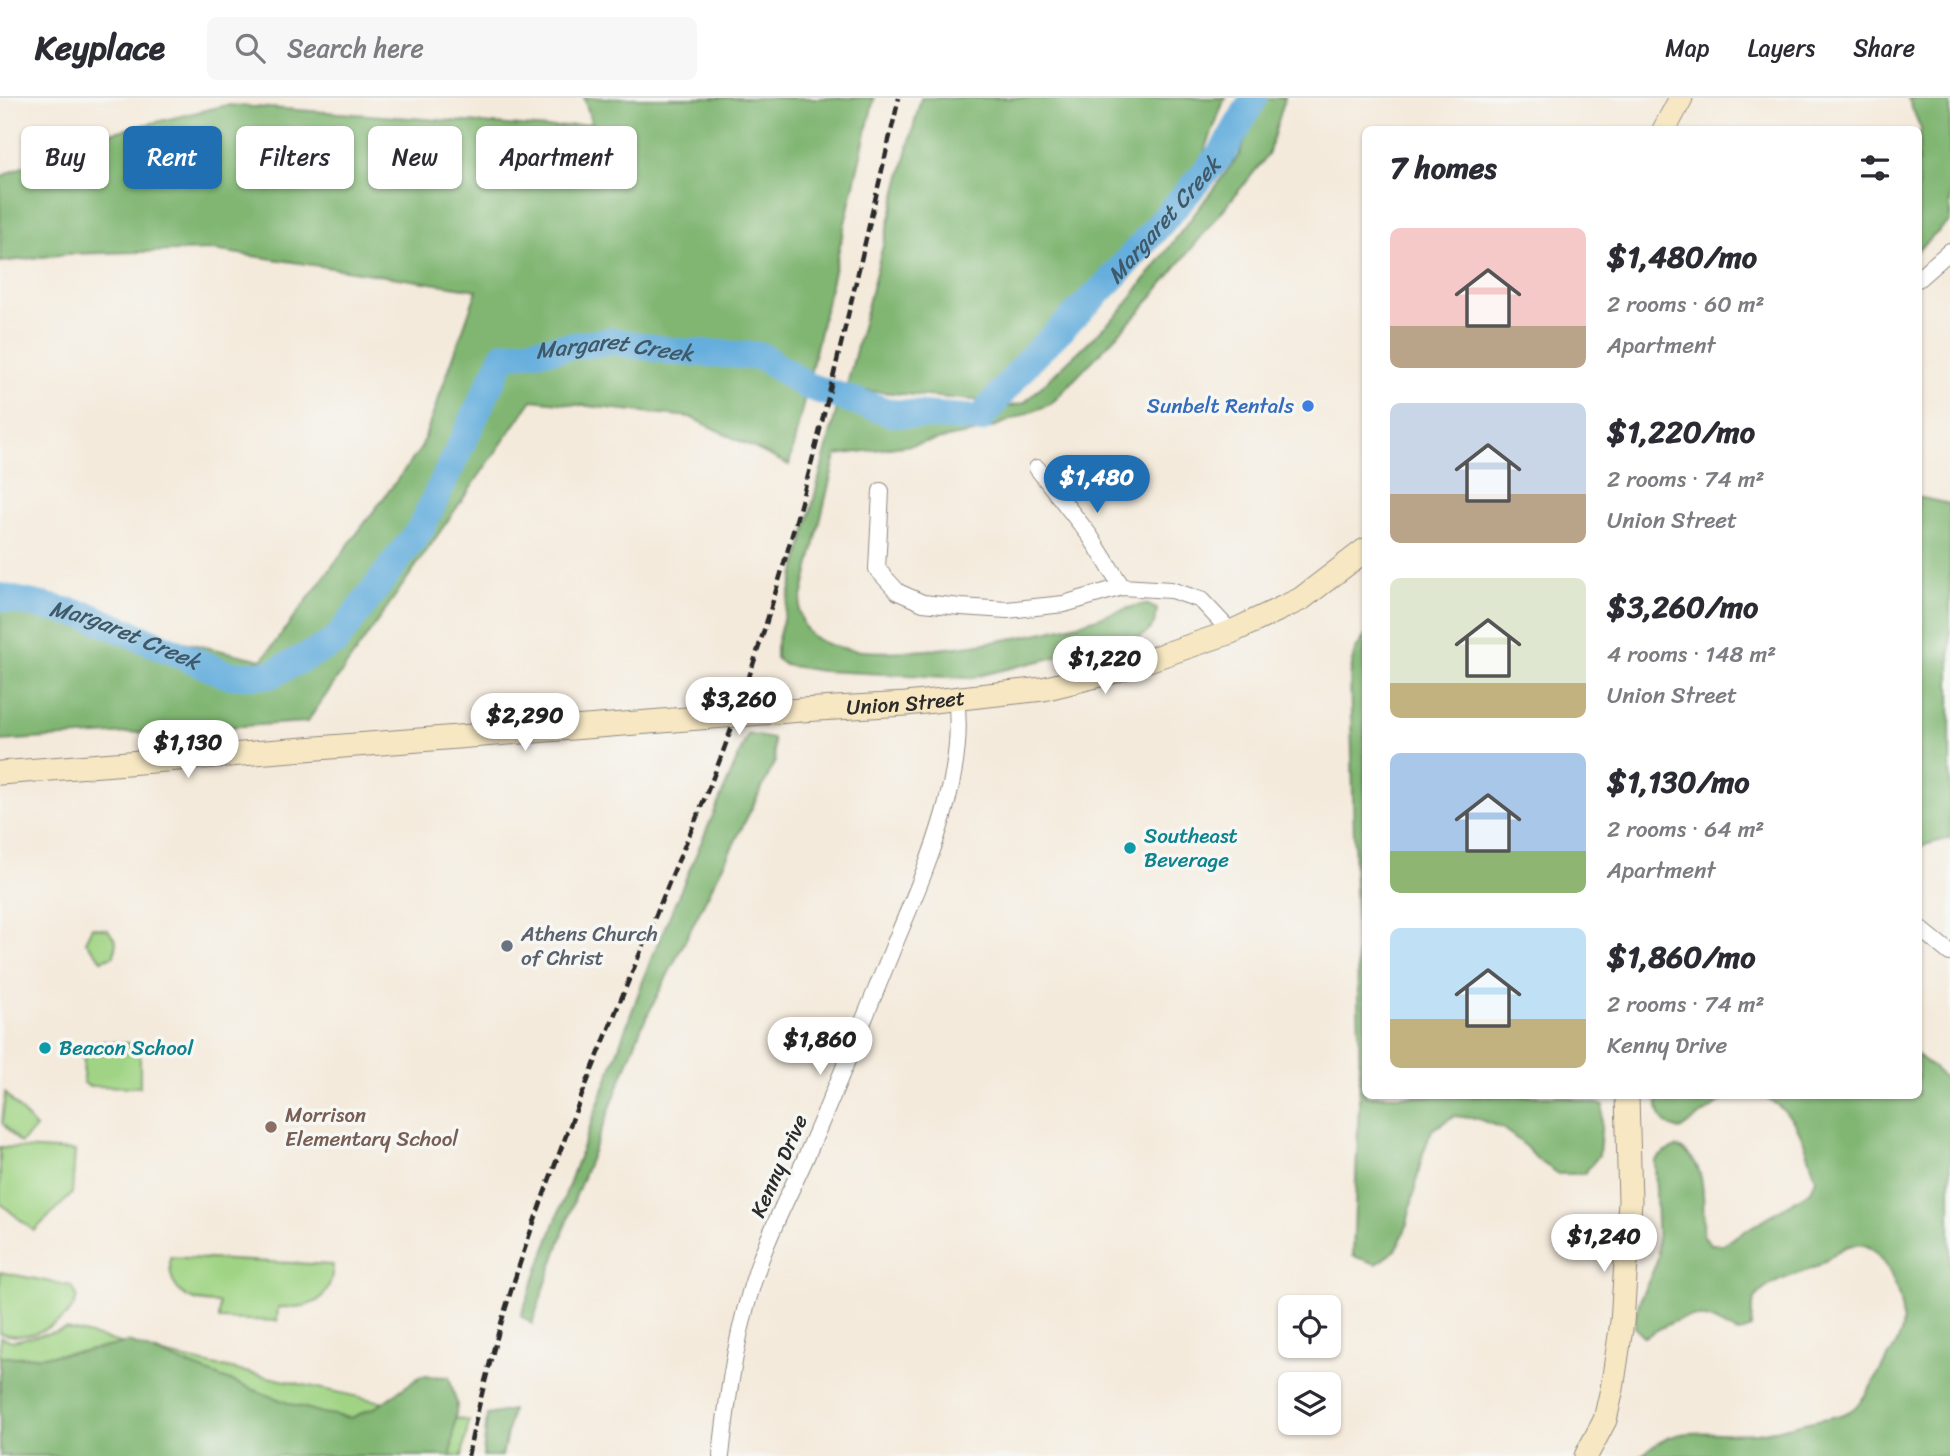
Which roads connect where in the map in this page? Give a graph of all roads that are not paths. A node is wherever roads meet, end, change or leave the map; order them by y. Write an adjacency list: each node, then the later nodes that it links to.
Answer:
1 (1681, 98): 2 (main road)
2 (1666, 126)
3 (1950, 251): 4 (street)
4 (1922, 276)
5 (1037, 468): 8 (street)
6 (881, 491): 8 (street)
7 (1362, 552): 9 (main road, Union Street)
8 (1122, 587): 9 (street)
9 (1231, 632): 10 (main road, Union Street)
10 (956, 699): 11 (main road, Union Street, bridge); 15 (street, Kenny Drive)
11 (0, 773)
12 (1922, 930): 13 (street)
13 (1950, 953)
14 (1627, 1099): 16 (main road)
15 (720, 1456)
16 (1586, 1456)

